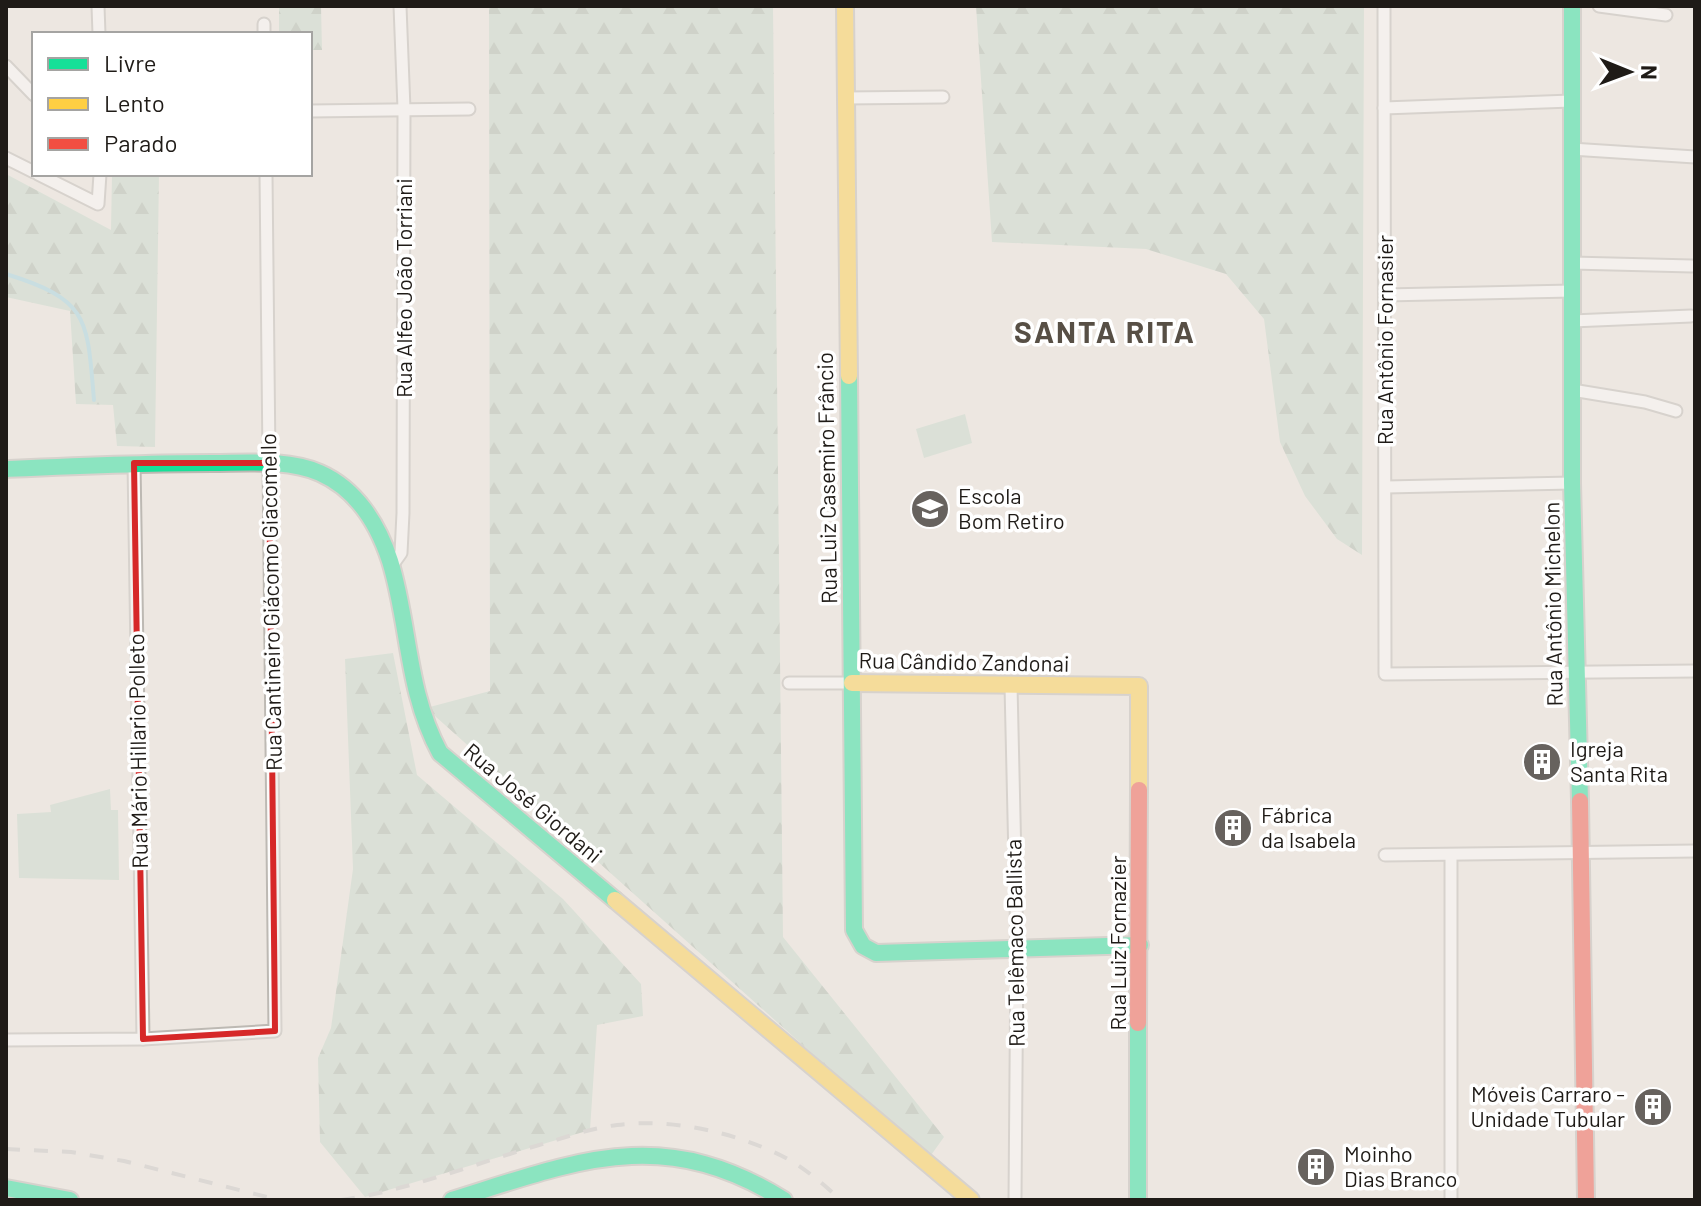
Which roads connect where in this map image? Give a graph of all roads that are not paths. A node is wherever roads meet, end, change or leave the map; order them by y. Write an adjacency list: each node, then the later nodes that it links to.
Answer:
1 (98, 6): 8 (street)
2 (400, 6): 15 (street, Rua Alfeo João Torriani)
3 (845, 6): 12 (street, Rua Luiz Casemiro Frâncio)
4 (1384, 6): 14 (street, Rua Antônio Fornasier)
5 (1572, 6): 13 (street, Rua Antônio Michelon)
6 (1599, 6): 7 (street)
7 (1666, 15)
8 (99, 32)
9 (6, 66): 10 (street)
10 (32, 93)
11 (943, 97): 12 (street)
12 (845, 98): 42 (street, Rua Luiz Casemiro Frâncio)
13 (1571, 101): 14 (street); 18 (street, Rua Antônio Michelon)
14 (1384, 108): 28 (street, Rua Antônio Fornasier)
15 (404, 109): 16 (street); 17 (street); 38 (street, Rua Alfeo João Torriani)
16 (469, 109)
17 (312, 111)
18 (1571, 149): 19 (street); 25 (street, Rua Antônio Michelon)
19 (1695, 157)
20 (6, 158): 21 (street)
21 (32, 171)
22 (42, 176): 23 (street)
23 (100, 176)
24 (266, 176): 34 (street, Rua Cantineiro Giácomo Giacomello)
25 (1572, 263): 26 (street); 27 (street, Rua Antônio Michelon)
26 (1692, 266)
27 (1572, 291): 28 (street); 30 (street, Rua Antônio Michelon)
28 (1385, 295): 37 (street, Rua Antônio Fornasier)
29 (1691, 316): 30 (street)
30 (1572, 321): 31 (street, Rua Antônio Michelon)
31 (1572, 390): 32 (street); 36 (street, Rua Antônio Michelon)
32 (1676, 411)
33 (134, 463): 34 (street, Rua José Giordani); 35 (street, Rua José Giordani); 52 (street, Rua Mário Hillario Polleto)
34 (269, 463): 38 (street, Rua José Giordani); 52 (street, Rua Cantineiro Giácomo Giacomello)
35 (6, 469)
36 (1572, 483): 37 (street); 40 (street, Rua Antônio Michelon)
37 (1386, 487): 40 (street, Rua Antônio Fornasier)
38 (391, 567): 58 (street, Rua José Giordani)
39 (1695, 671): 40 (street)
40 (1578, 672): 46 (street, Rua Antônio Michelon)
41 (789, 683): 42 (street, Rua Cândido Zandonai)
42 (852, 683): 43 (street, Rua Cândido Zandonai); 50 (street, Rua Luiz Casemiro Frâncio)
43 (1011, 686): 44 (street, Rua Cândido Zandonai); 50 (street, Rua Telêmaco Ballista)
44 (1139, 686): 49 (street, Rua Luiz Fornazier)
45 (1695, 851): 46 (street)
46 (1580, 854): 48 (street); 62 (street, Rua Antônio Michelon)
47 (1385, 855): 48 (street)
48 (1451, 855): 61 (street)
49 (1140, 945): 50 (street); 60 (street, Rua Luiz Fornazier)
50 (1017, 947): 59 (street, Rua Telêmaco Ballista)
51 (6, 1029): 53 (street)
52 (143, 1039): 53 (street)
53 (6, 1040)
54 (6, 1188): 55 (street)
55 (70, 1200)
56 (452, 1200): 57 (street)
57 (784, 1200)
58 (971, 1200)
59 (1015, 1200)
60 (1138, 1200)
61 (1451, 1200)
62 (1586, 1200)

